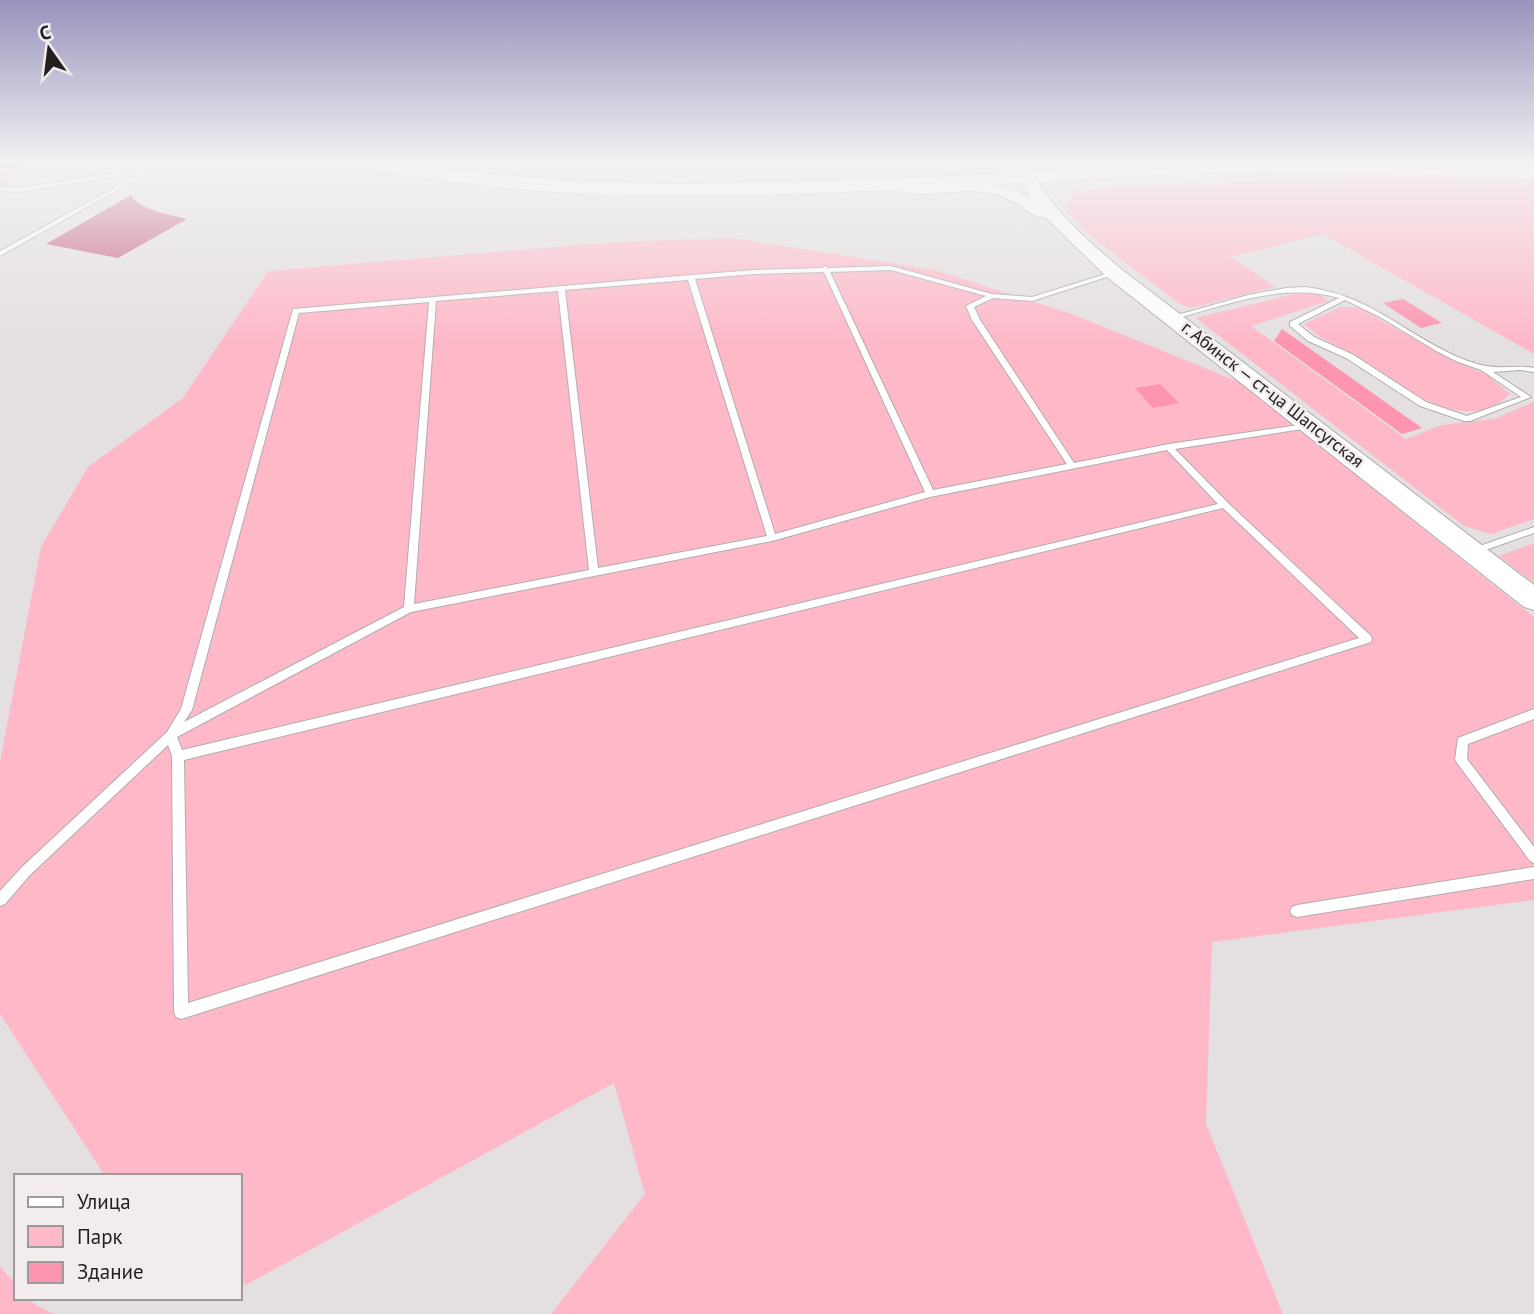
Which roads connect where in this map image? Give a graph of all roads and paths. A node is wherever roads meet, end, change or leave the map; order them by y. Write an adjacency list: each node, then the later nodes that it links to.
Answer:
1 (59, 221): 6 (lane)
2 (1054, 221): 5 (main road)
3 (1056, 221): 5 (main road, г. Абинск — ст-ца Шапсугская)
4 (1058, 221): 5 (main road)
5 (1062, 228): 8 (main road, г. Абинск — ст-ца Шапсугская)
6 (0, 254)
7 (825, 268): 9 (lane); 11 (lane); 20 (lane)
8 (1114, 272): 11 (lane); 14 (main road, г. Абинск — ст-ца Шапсугская)
9 (691, 277): 10 (lane); 23 (lane)
10 (561, 288): 13 (lane); 25 (lane)
11 (992, 296): 19 (lane)
12 (1343, 298): 14 (lane); 15 (lane); 15 (lane)
13 (433, 299): 27 (lane); 29 (lane)
14 (1174, 317): 17 (main road, г. Абинск — ст-ца Шапсугская)
15 (1485, 369): 16 (lane)
16 (1534, 370)
17 (1312, 425): 18 (lane); 24 (main road, г. Абинск — ст-ца Шапсугская)
18 (1169, 447): 19 (lane); 21 (lane)
19 (1072, 466): 20 (lane)
20 (930, 494): 23 (lane)
21 (1225, 505): 30 (lane); 30 (lane)
22 (1534, 530): 24 (lane)
23 (772, 537): 25 (lane)
24 (1474, 551): 26 (main road, г. Абинск — ст-ца Шапсугская)
25 (594, 573): 27 (lane)
26 (1534, 600)
27 (409, 609): 29 (lane)
28 (1534, 715): 31 (lane)
29 (171, 735): 30 (lane); 33 (lane)
30 (178, 756)
31 (1534, 857)
32 (1534, 873): 34 (lane)
33 (0, 900)
34 (1297, 911)

